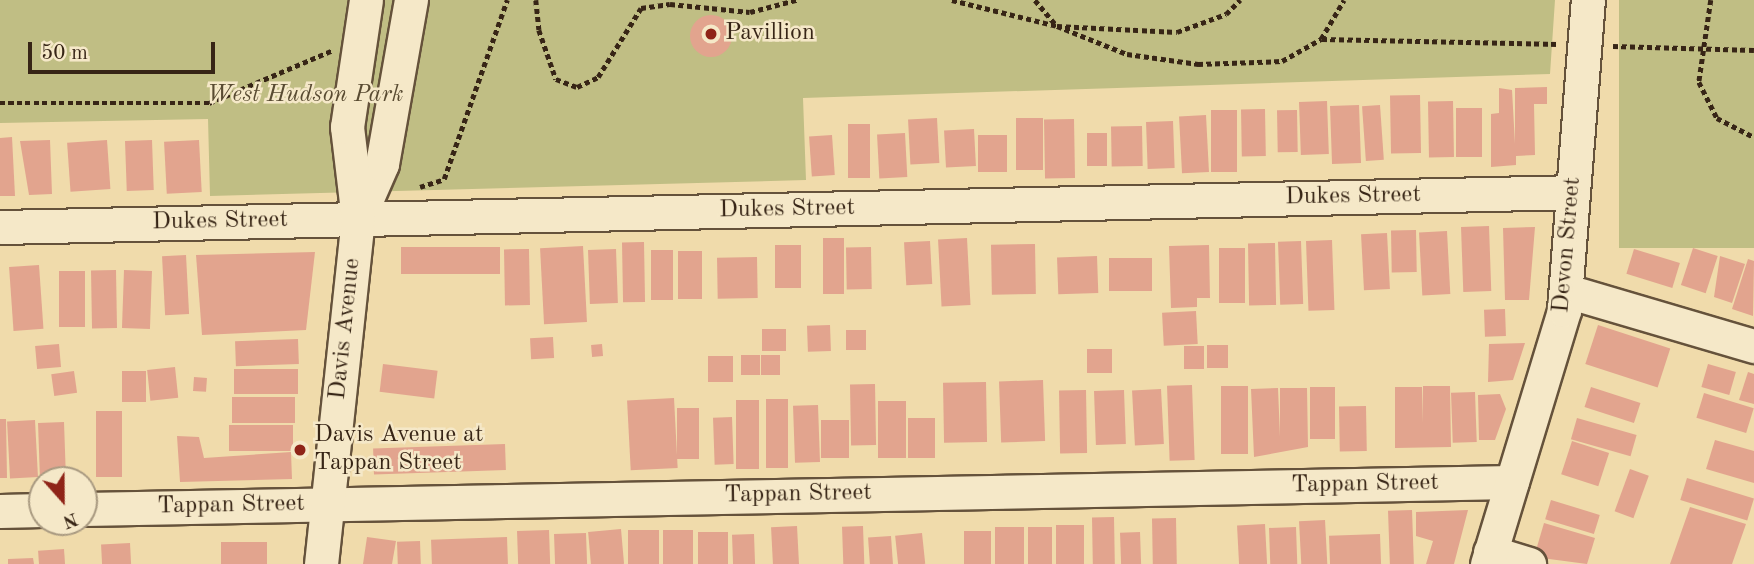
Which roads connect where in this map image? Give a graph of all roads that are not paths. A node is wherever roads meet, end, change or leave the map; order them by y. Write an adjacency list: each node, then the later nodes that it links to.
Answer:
1 (366, 0): 5 (street, Davis Avenue)
2 (411, 0): 5 (street, Davis Avenue)
3 (1588, 0): 4 (street, Devon Street)
4 (1573, 192): 5 (street, Dukes Street); 7 (street, Devon Street)
5 (358, 219): 6 (street, Dukes Street); 10 (street, Davis Avenue)
6 (0, 227)
7 (1567, 291): 8 (street); 9 (street, Devon Street)
8 (1754, 345)
9 (1512, 482): 10 (street, Tappan Street); 14 (street, Devon Street)
10 (327, 504): 11 (street, Tappan Street); 15 (street, Davis Avenue)
11 (98, 509)
12 (28, 510): 13 (street)
13 (0, 511)
14 (1489, 558): 16 (street)
15 (321, 564)
16 (1529, 564)

